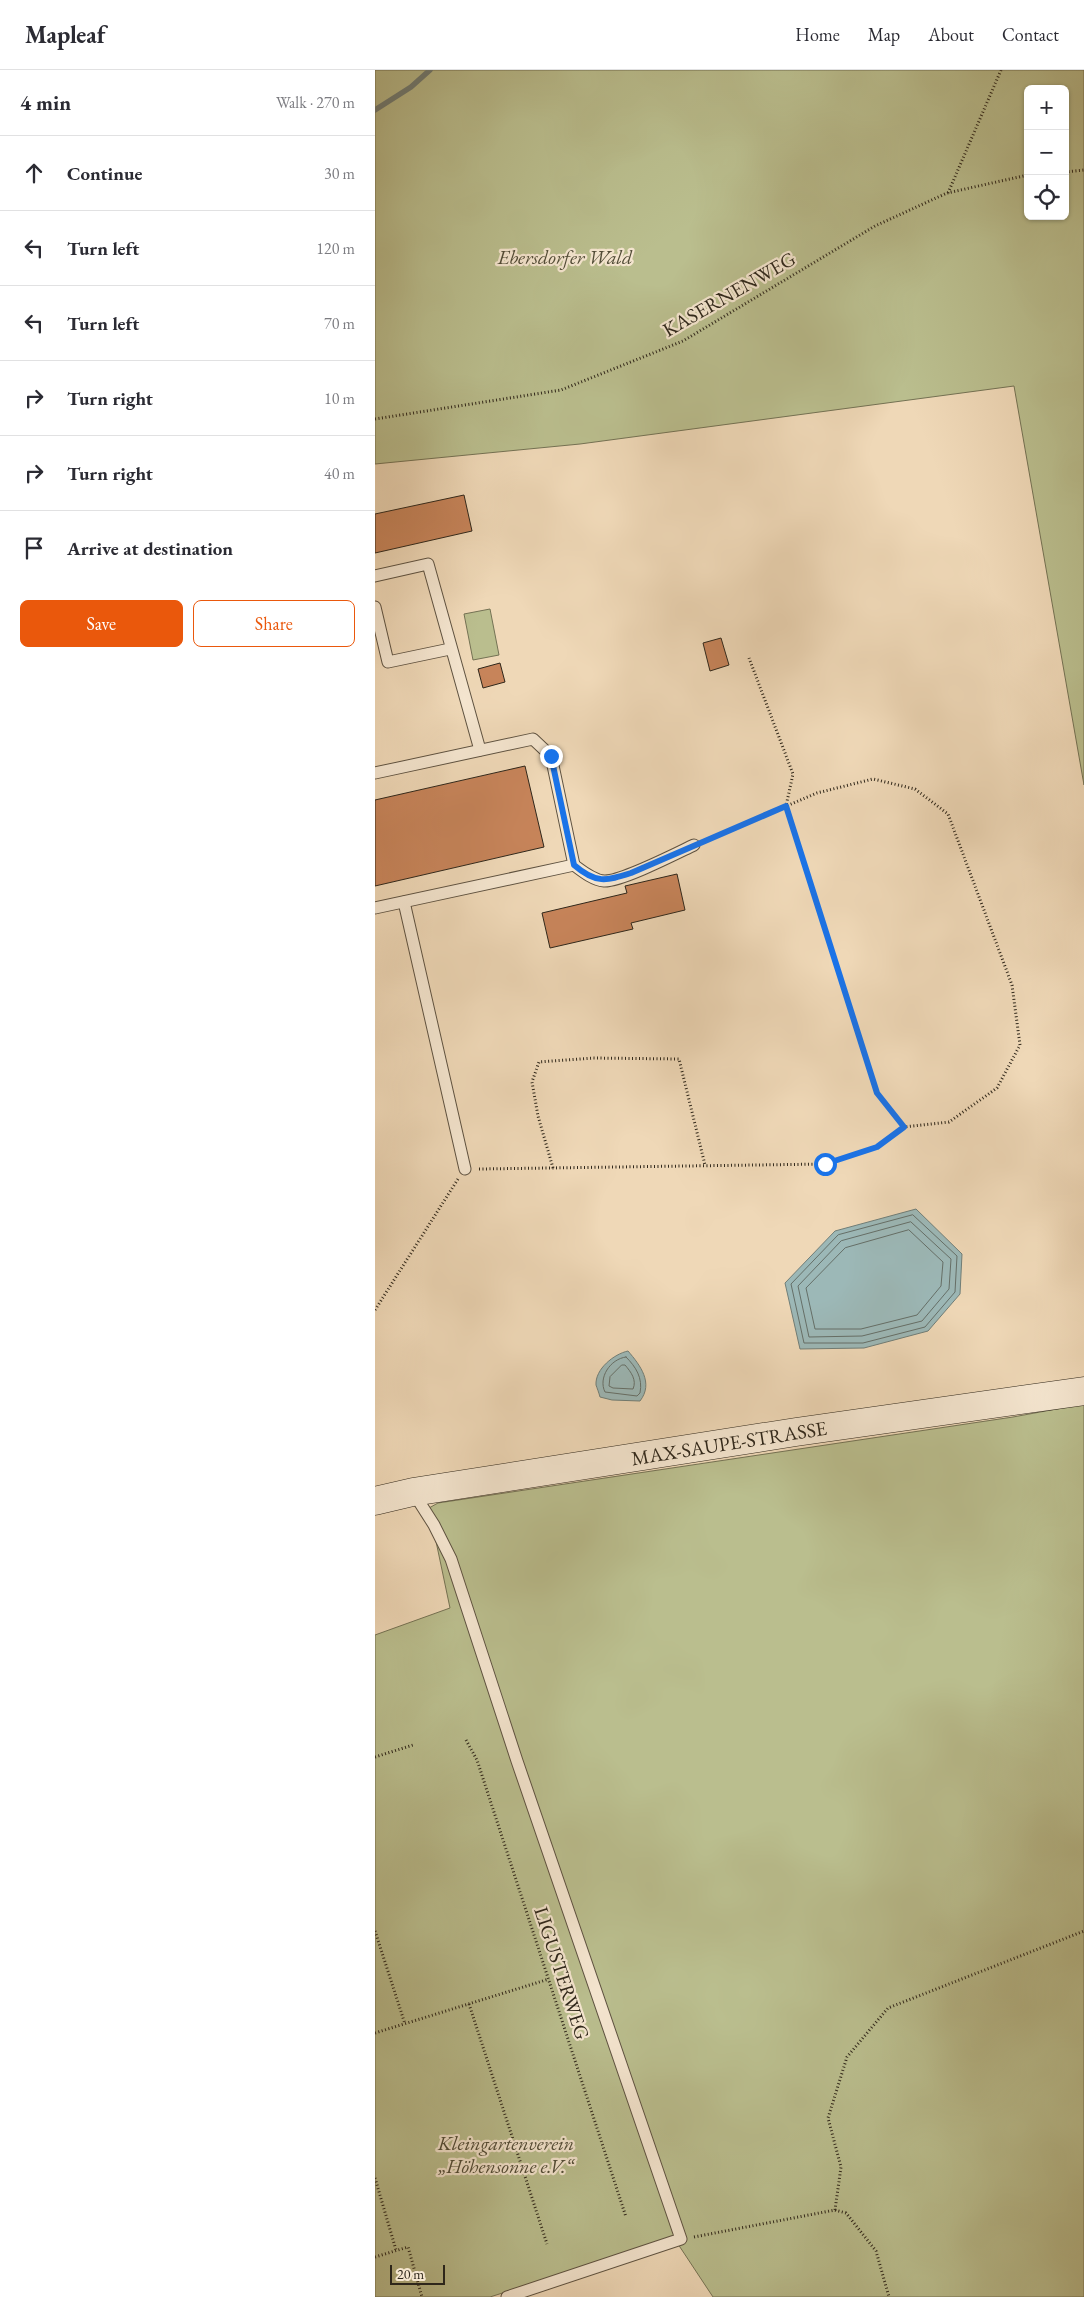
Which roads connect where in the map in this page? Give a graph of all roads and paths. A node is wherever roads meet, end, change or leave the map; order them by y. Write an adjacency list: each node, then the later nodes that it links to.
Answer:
1 (1001, 70): 5 (path)
2 (1084, 170): 3 (path)
3 (1069, 172)
4 (1024, 175): 5 (path, KASERNENWEG)
5 (947, 193): 6 (path, KASERNENWEG)
6 (375, 419)
7 (375, 576): 9 (lane)
8 (375, 606): 9 (lane)
9 (450, 649): 11 (lane)
10 (749, 658): 13 (path)
11 (480, 750): 12 (lane); 15 (lane)
12 (375, 773)
13 (786, 806): 14 (path); 18 (path); 18 (path)
14 (695, 845): 15 (lane)
15 (574, 865): 16 (lane)
16 (404, 902): 17 (lane); 21 (lane)
17 (375, 908)
18 (904, 1127): 19 (path)
19 (705, 1165): 20 (path); 20 (path)
20 (553, 1168): 21 (path)
21 (465, 1169): 22 (path)
22 (375, 1310)
23 (1084, 1391): 24 (street, MAX-SAUPE-STRASSE)
24 (413, 1492): 25 (street, MAX-SAUPE-STRASSE); 38 (lane)
25 (375, 1502)
26 (466, 1740): 31 (path, LIGUSTERWEG)
27 (413, 1745): 28 (path)
28 (375, 1757)
29 (1084, 1930): 36 (path)
30 (375, 1931): 33 (path)
31 (549, 1979): 32 (path); 37 (path, LIGUSTERWEG)
32 (469, 2004): 33 (path); 39 (path)
33 (405, 2024): 34 (path)
34 (375, 2033)
35 (375, 2178): 40 (path)
36 (835, 2210): 38 (path); 44 (path)
37 (626, 2217)
38 (681, 2239): 43 (lane)
39 (547, 2244)
40 (396, 2250): 41 (path); 42 (path)
41 (375, 2257)
42 (423, 2297)
43 (507, 2297)
44 (889, 2297)

